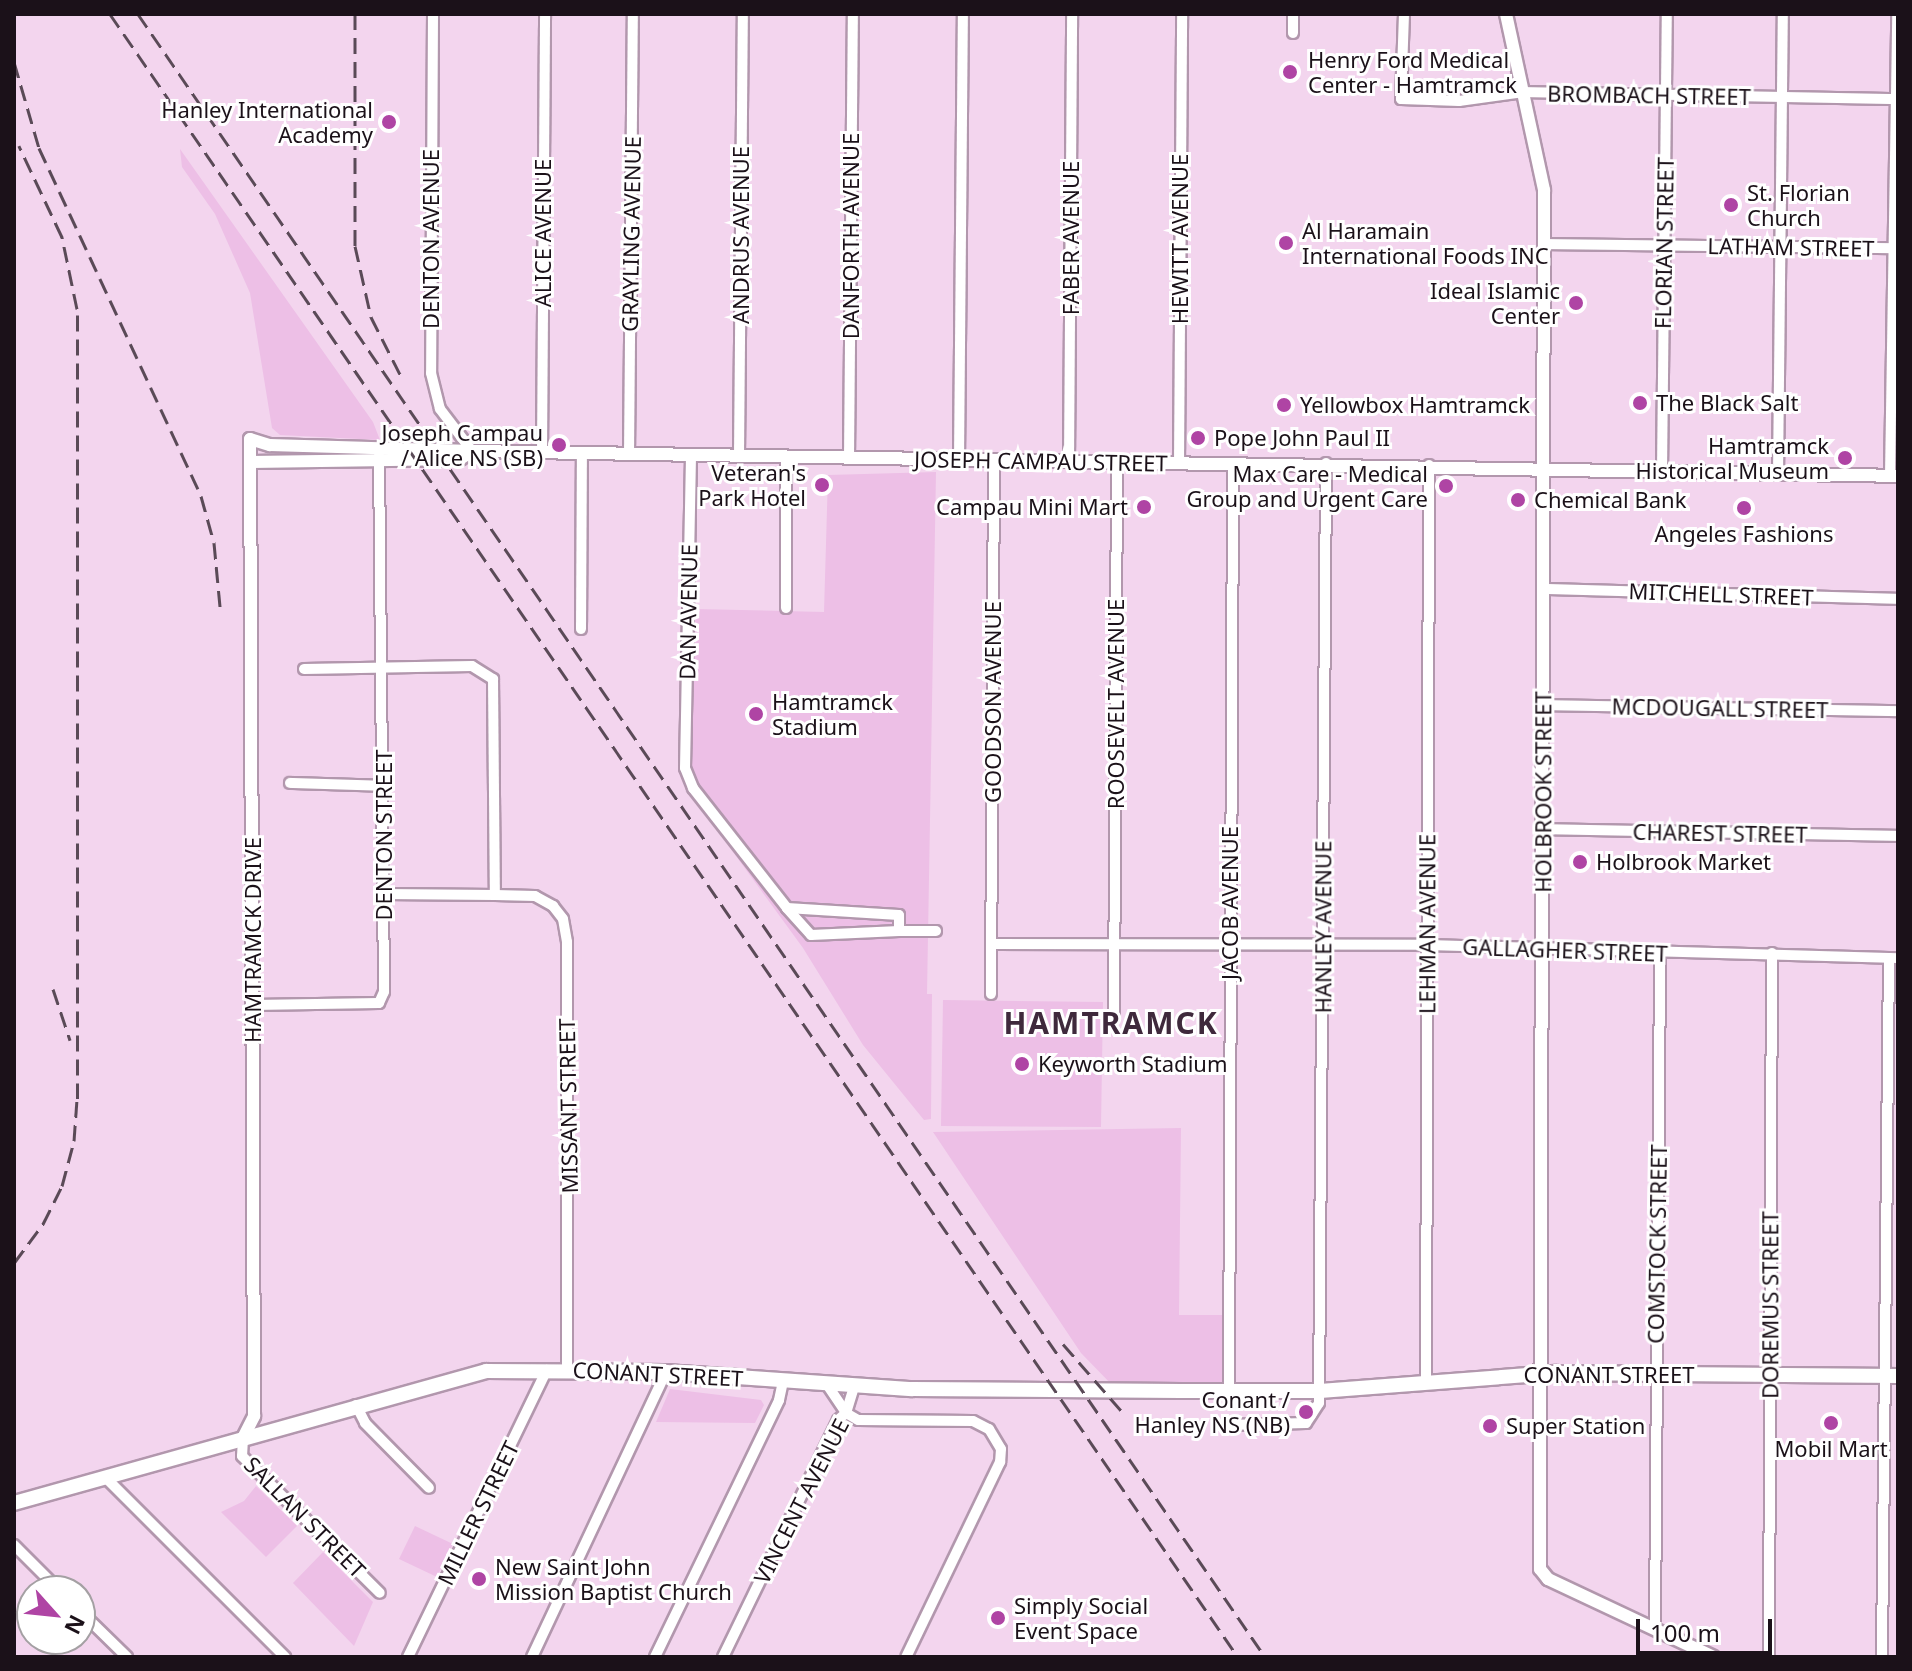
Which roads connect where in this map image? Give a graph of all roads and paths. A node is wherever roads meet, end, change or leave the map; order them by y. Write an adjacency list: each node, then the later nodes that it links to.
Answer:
1 (433, 14): 26 (street, DENTON AVENUE)
2 (545, 14): 27 (street, ALICE AVENUE)
3 (633, 14): 29 (street, GRAYLING AVENUE)
4 (743, 14): 31 (street, ANDRUS AVENUE)
5 (853, 14): 33 (street, DANFORTH AVENUE)
6 (963, 14): 35 (street)
7 (1072, 14): 38 (street, FABER AVENUE)
8 (1182, 14): 40 (street, HEWITT AVENUE)
9 (1293, 14): 15 (street)
10 (1404, 14): 16 (street, BROMBACH STREET)
11 (1506, 14): 16 (street, HOLBROOK STREET)
12 (1667, 14): 17 (street, FLORIAN STREET)
13 (1783, 14): 18 (street)
14 (1897, 14): 19 (street)
15 (1293, 33)
16 (1525, 92): 17 (street, BROMBACH STREET); 20 (street, HOLBROOK STREET)
17 (1666, 96): 18 (street, BROMBACH STREET); 21 (street, FLORIAN STREET)
18 (1782, 97): 19 (street, BROMBACH STREET); 22 (street)
19 (1897, 99): 23 (street)
20 (1546, 244): 21 (street, LATHAM STREET); 44 (street, HOLBROOK STREET)
21 (1664, 246): 22 (street, LATHAM STREET); 45 (street, FLORIAN STREET)
22 (1780, 247): 23 (street, LATHAM STREET); 46 (street)
23 (1892, 248): 47 (street)
24 (250, 439): 25 (street, JOSEPH CAMPAU STREET); 37 (street, HAMTRAMCK DRIVE)
25 (379, 446): 26 (street, JOSEPH CAMPAU STREET); 34 (street)
26 (472, 451): 27 (street, JOSEPH CAMPAU STREET); 34 (street, JOSEPH CAMPAU STREET)
27 (542, 453): 28 (street, JOSEPH CAMPAU STREET)
28 (582, 454): 29 (street, JOSEPH CAMPAU STREET); 51 (street)
29 (629, 455): 30 (street, JOSEPH CAMPAU STREET)
30 (691, 456): 31 (street, JOSEPH CAMPAU STREET); 62 (street, DAN AVENUE)
31 (739, 456): 32 (street, JOSEPH CAMPAU STREET)
32 (786, 457): 33 (street, JOSEPH CAMPAU STREET); 50 (street)
33 (849, 458): 35 (street, JOSEPH CAMPAU STREET)
34 (379, 460): 37 (street, JOSEPH CAMPAU STREET); 52 (street)
35 (959, 460): 36 (street, JOSEPH CAMPAU STREET)
36 (994, 461): 38 (street, JOSEPH CAMPAU STREET); 65 (street, GOODSON AVENUE)
37 (251, 462): 75 (street, HAMTRAMCK DRIVE)
38 (1069, 462): 39 (street, JOSEPH CAMPAU STREET)
39 (1117, 463): 40 (street, JOSEPH CAMPAU STREET); 69 (street, ROOSEVELT AVENUE)
40 (1179, 463): 41 (street, JOSEPH CAMPAU STREET)
41 (1233, 463): 42 (street, JOSEPH CAMPAU STREET); 66 (street, JACOB AVENUE)
42 (1326, 463): 43 (street, JOSEPH CAMPAU STREET); 67 (street, HANLEY AVENUE)
43 (1429, 465): 44 (street, JOSEPH CAMPAU STREET); 68 (street, LEHMAN AVENUE)
44 (1544, 471): 45 (street, JOSEPH CAMPAU STREET); 48 (street, HOLBROOK STREET)
45 (1662, 472): 46 (street, JOSEPH CAMPAU STREET)
46 (1778, 474): 47 (street, JOSEPH CAMPAU STREET)
47 (1894, 476)
48 (1544, 589): 49 (street, MITCHELL STREET); 54 (street, HOLBROOK STREET)
49 (1898, 599)
50 (787, 608)
51 (581, 629)
52 (382, 666): 53 (street); 57 (street, DENTON STREET); 61 (street)
53 (304, 669)
54 (1543, 705): 55 (street, MCDOUGALL STREET); 58 (street, HOLBROOK STREET)
55 (1898, 711)
56 (290, 783): 57 (street)
57 (384, 786): 60 (street, DENTON STREET)
58 (1542, 829): 59 (street, CHAREST STREET); 70 (street, HOLBROOK STREET)
59 (1898, 836)
60 (384, 894): 61 (street); 75 (street, DENTON STREET)
61 (495, 895): 77 (street, MISSANT STREET)
62 (787, 908): 63 (street); 63 (street)
63 (899, 931): 64 (street)
64 (936, 931)
65 (991, 944): 69 (street, GALLAGHER STREET); 74 (street, GOODSON AVENUE)
66 (1230, 944): 67 (street, GALLAGHER STREET); 69 (street, GALLAGHER STREET); 88 (street, JACOB AVENUE)
67 (1323, 944): 68 (street, GALLAGHER STREET); 89 (street, HANLEY AVENUE)
68 (1428, 945): 70 (street, GALLAGHER STREET); 85 (street, LEHMAN AVENUE)
69 (1115, 946): 76 (street, ROOSEVELT AVENUE)
70 (1542, 952): 72 (street, GALLAGHER STREET); 80 (street, HOLBROOK STREET)
71 (1772, 953): 72 (street, GALLAGHER STREET); 73 (street, GALLAGHER STREET); 82 (street, DOREMUS STREET)
72 (1660, 955): 81 (street, COMSTOCK STREET)
73 (1894, 958): 83 (street)
74 (991, 994)
75 (253, 1005): 93 (street, HAMTRAMCK DRIVE)
76 (1114, 1017)
77 (567, 1369): 78 (main road, CONANT STREET); 79 (main road, CONANT STREET)
78 (547, 1370): 90 (main road, CONANT STREET); 104 (street, MILLER STREET)
79 (666, 1372): 84 (main road, CONANT STREET); 105 (street)
80 (1539, 1374): 81 (main road, CONANT STREET); 85 (main road, CONANT STREET); 101 (street, HOLBROOK STREET)
81 (1656, 1374): 82 (main road, CONANT STREET); 101 (street, COMSTOCK STREET)
82 (1770, 1375): 83 (main road, CONANT STREET); 110 (street, DOREMUS STREET)
83 (1890, 1376): 111 (street)
84 (783, 1381): 86 (main road, CONANT STREET); 106 (street)
85 (1426, 1383): 89 (main road, CONANT STREET)
86 (828, 1386): 87 (main road, CONANT STREET); 91 (street)
87 (854, 1387): 88 (main road, CONANT STREET); 91 (street, VINCENT AVENUE)
88 (1229, 1391): 89 (main road, CONANT STREET)
89 (1320, 1391): 92 (street)
90 (356, 1405): 93 (main road, CONANT STREET); 95 (street)
91 (846, 1413): 107 (street, VINCENT AVENUE); 108 (street)
92 (1226, 1425)
93 (243, 1438): 94 (main road, CONANT STREET); 99 (street, SALLAN STREET)
94 (105, 1477): 96 (main road, CONANT STREET); 103 (street)
95 (429, 1488)
96 (14, 1503)
97 (14, 1545): 98 (street)
98 (44, 1575)
99 (380, 1593)
100 (96, 1627): 102 (street)
101 (1655, 1628): 109 (street)
102 (127, 1657)
103 (285, 1657)
104 (408, 1657)
105 (532, 1657)
106 (655, 1657)
107 (723, 1657)
108 (906, 1657)
109 (1714, 1657)
110 (1769, 1657)
111 (1882, 1657)

